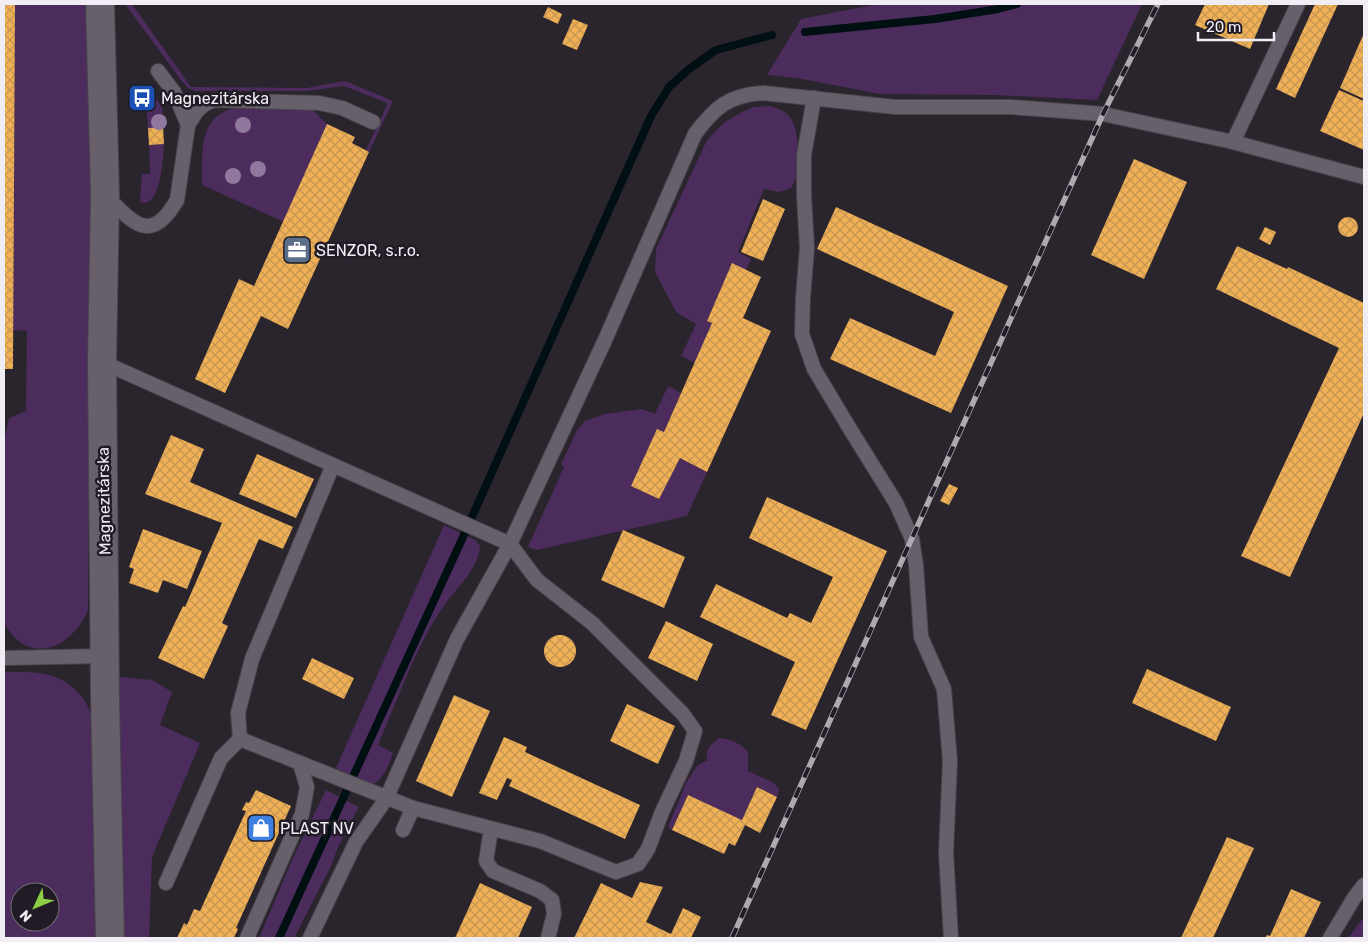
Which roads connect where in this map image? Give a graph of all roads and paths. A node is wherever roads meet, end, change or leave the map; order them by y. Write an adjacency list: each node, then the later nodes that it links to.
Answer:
1 (100, 4): 9 (street, Magnezitárska)
2 (1298, 4): 7 (lane)
3 (158, 71): 6 (lane)
4 (814, 98): 7 (lane); 12 (lane); 27 (lane)
5 (372, 122): 6 (lane)
6 (188, 125): 9 (lane)
7 (1233, 142): 8 (lane)
8 (1364, 177)
9 (105, 195): 10 (street, Magnezitárska)
10 (102, 362): 11 (lane); 13 (street, Magnezitárska)
11 (333, 465): 12 (lane); 15 (lane)
12 (510, 544): 17 (lane); 19 (lane)
13 (105, 656): 14 (lane); 23 (street, Magnezitárska)
14 (4, 658)
15 (240, 739): 16 (lane); 21 (lane)
16 (300, 763): 17 (lane); 24 (lane)
17 (386, 799): 18 (lane); 25 (lane)
18 (412, 808): 19 (lane); 20 (lane)
19 (491, 829): 26 (lane)
20 (403, 830)
21 (166, 883)
22 (1364, 885): 28 (lane)
23 (110, 938)
24 (247, 938)
25 (310, 938)
26 (548, 938)
27 (951, 938)
28 (1330, 938)

